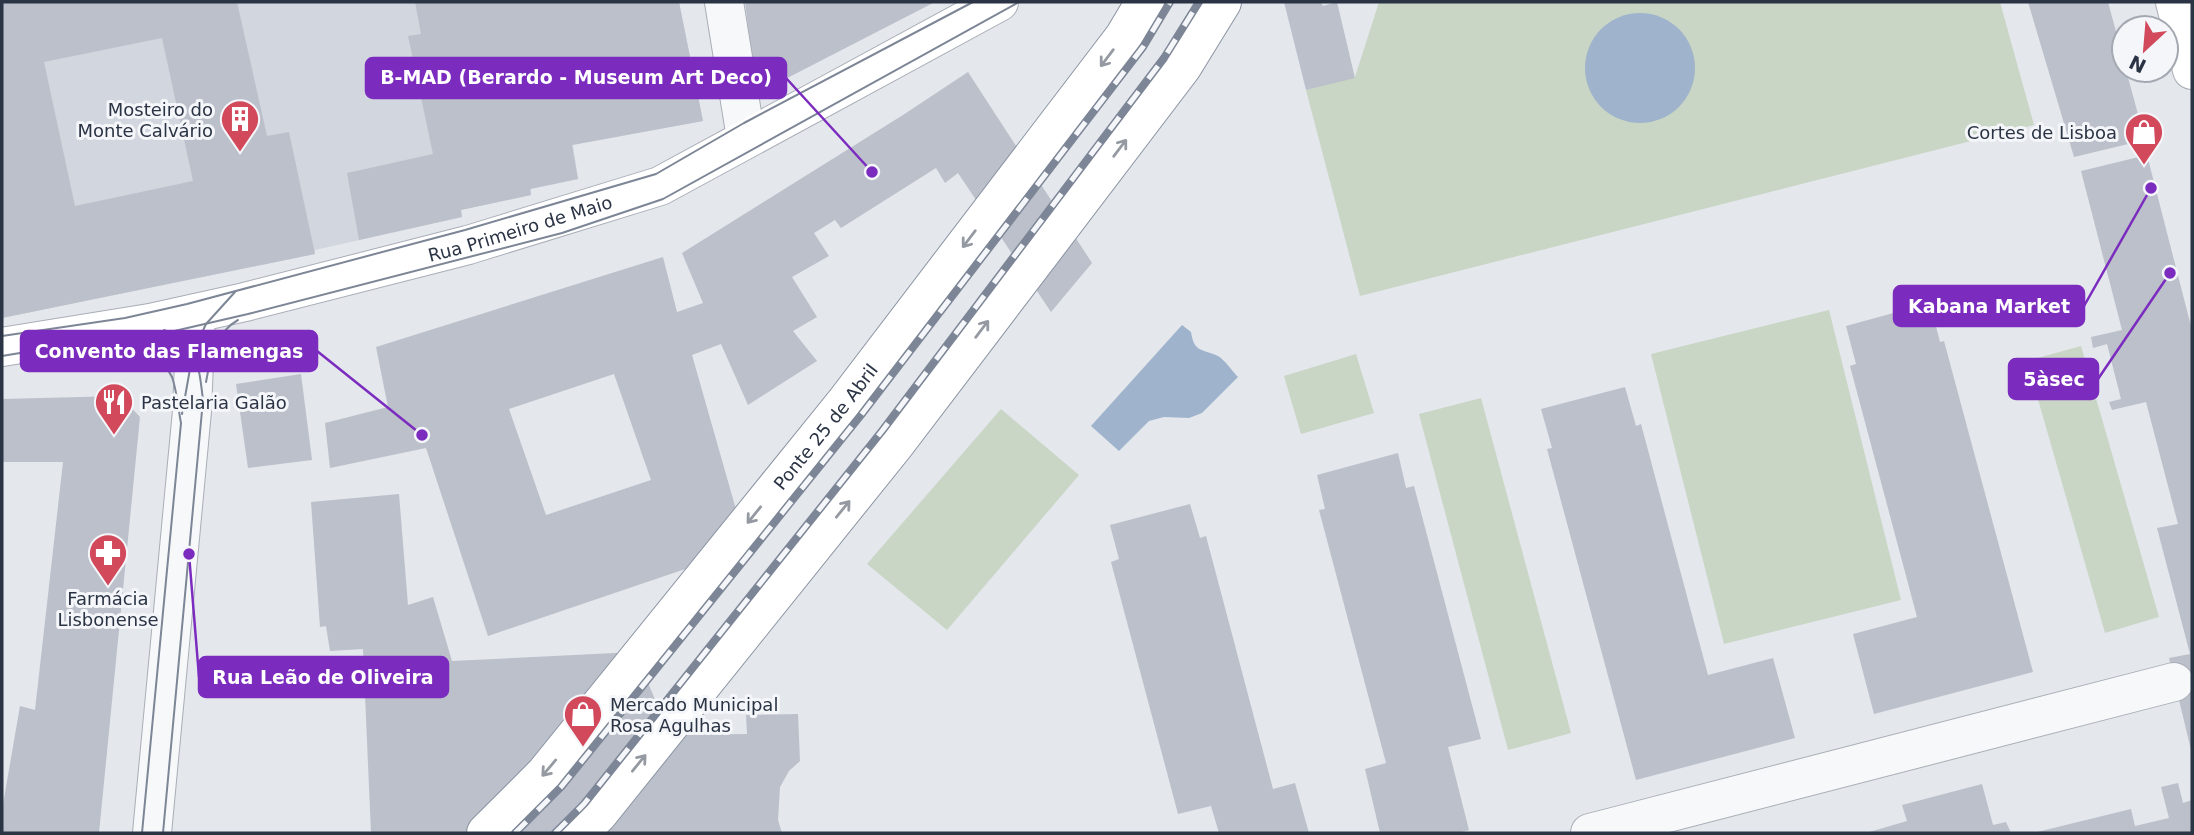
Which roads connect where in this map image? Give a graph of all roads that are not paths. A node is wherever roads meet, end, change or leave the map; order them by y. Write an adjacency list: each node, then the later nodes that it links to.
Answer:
1 (724, 2): 7 (street)
2 (999, 2): 7 (main road, Rua Primeiro de Maio)
3 (1145, 2): 12 (main road, Ponte 25 de Abril, one-way to 12)
4 (1222, 2): 13 (main road, one-way to 4)
5 (2175, 2): 6 (main road)
6 (2192, 70)
7 (746, 138): 8 (main road, Rua Primeiro de Maio)
8 (196, 313): 9 (main road, Rua Primeiro de Maio); 11 (street)
9 (2, 346)
10 (2174, 682): 14 (street)
11 (152, 833)
12 (486, 833)
13 (579, 833)
14 (1590, 833)

